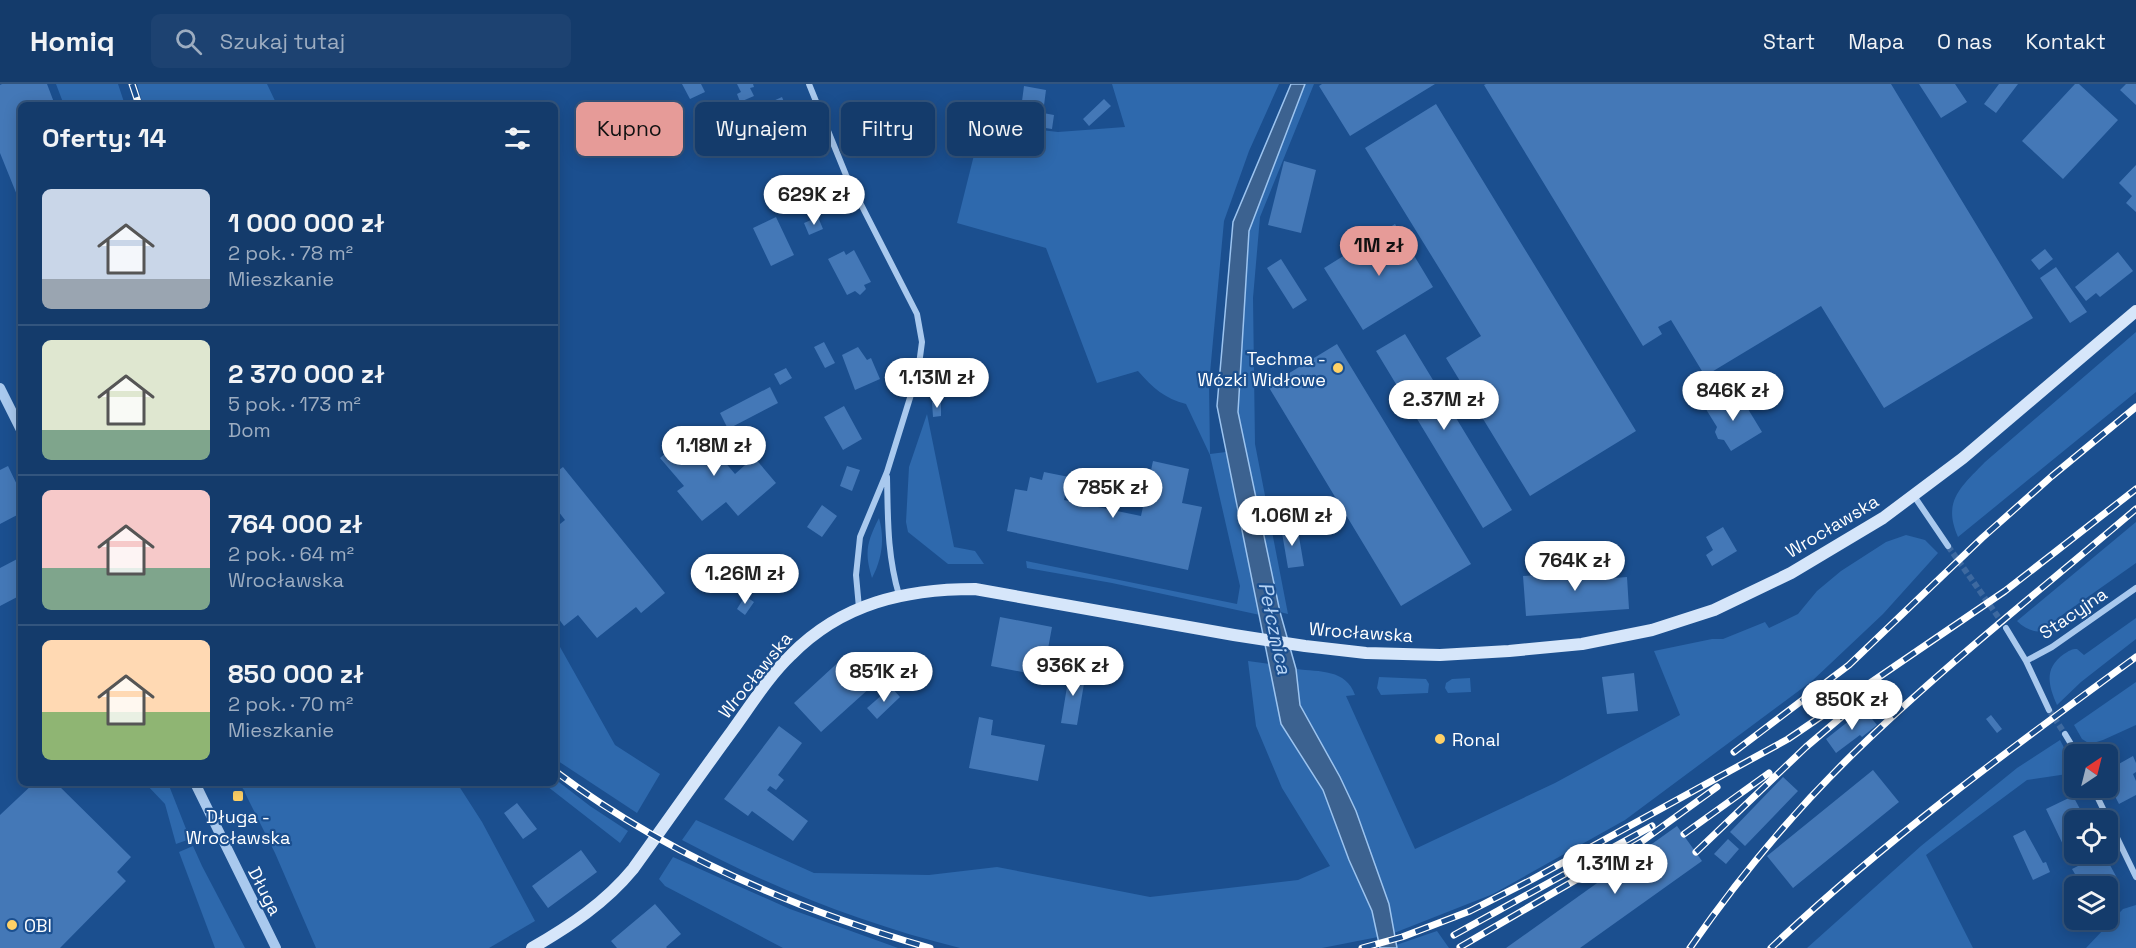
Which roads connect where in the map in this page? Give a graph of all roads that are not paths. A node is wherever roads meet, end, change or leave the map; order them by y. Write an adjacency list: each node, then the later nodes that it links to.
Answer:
1 (809, 84): 5 (street)
2 (2136, 311): 6 (main road, Wrocławska)
3 (0, 388): 4 (street)
4 (18, 424)
5 (887, 472): 9 (street); 10 (street)
6 (1914, 496): 7 (street); 9 (main road, Wrocławska)
7 (1948, 546)
8 (2136, 588): 12 (street, Stacyjna)
9 (900, 595): 10 (main road, Wrocławska)
10 (859, 608): 20 (main road, Wrocławska)
11 (2006, 628): 12 (street, Stacyjna)
12 (2026, 661): 13 (street, Stacyjna)
13 (2049, 710)
14 (2065, 734): 15 (street)
15 (2071, 744)
16 (196, 786): 19 (street, Długa)
17 (2098, 798): 18 (street)
18 (2136, 878)
19 (276, 948)
20 (532, 948)

